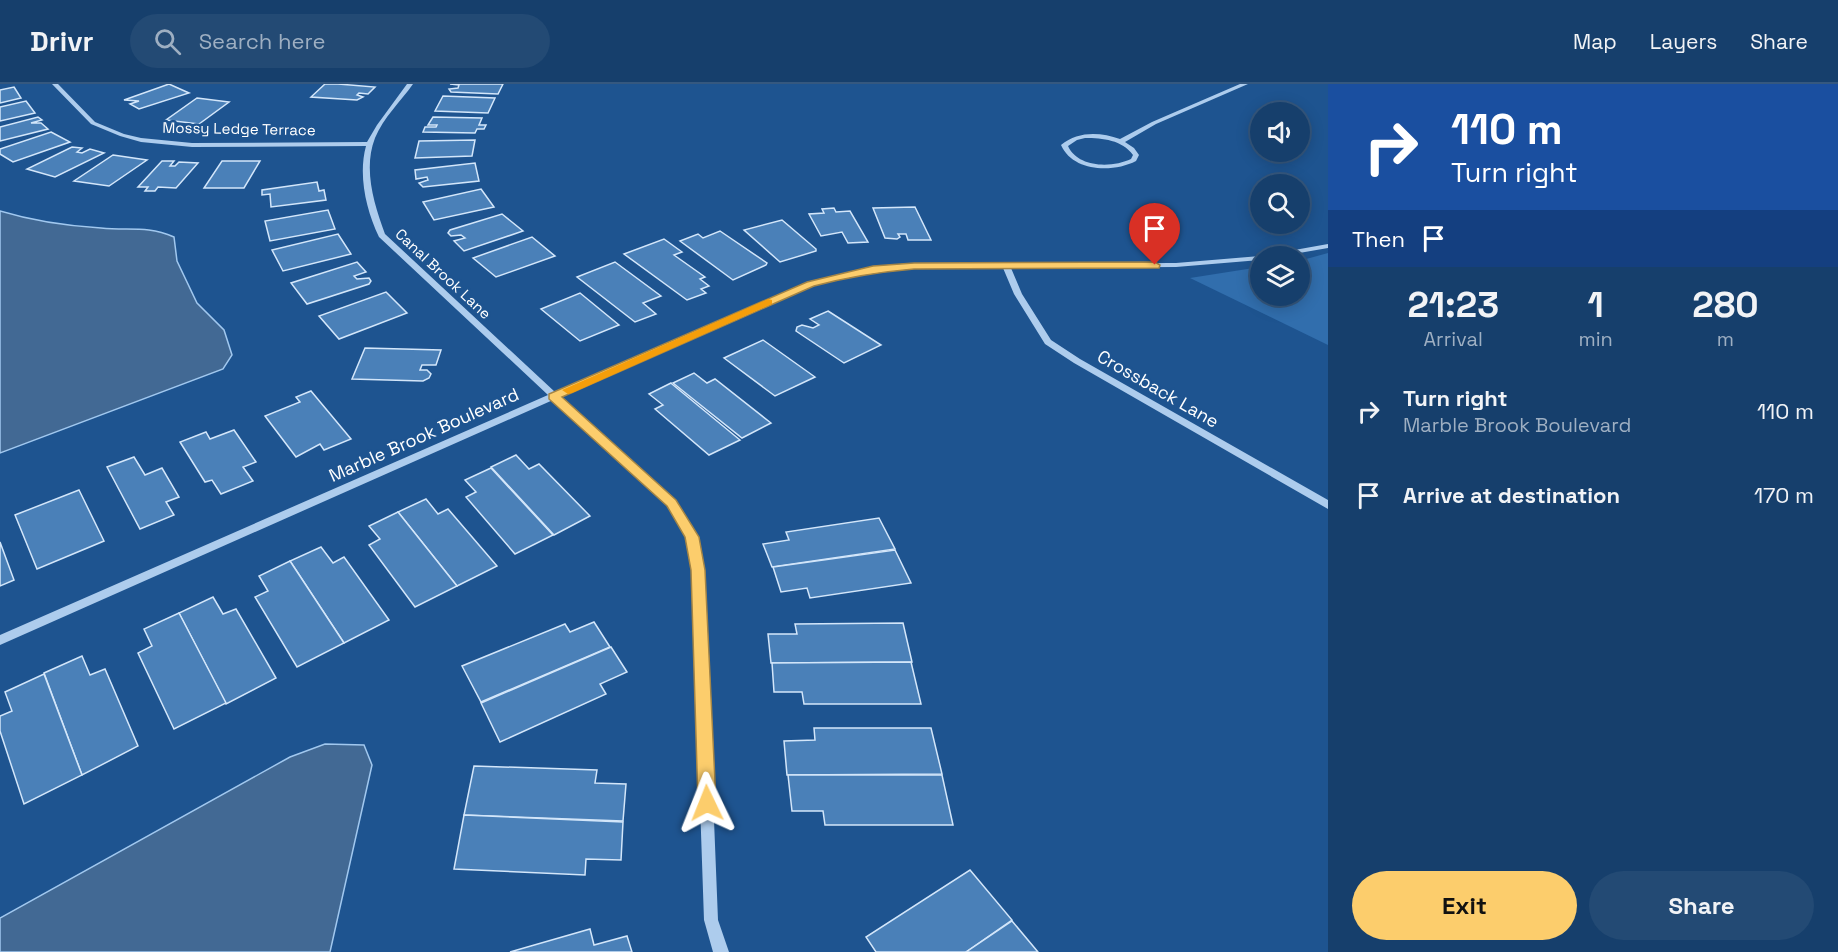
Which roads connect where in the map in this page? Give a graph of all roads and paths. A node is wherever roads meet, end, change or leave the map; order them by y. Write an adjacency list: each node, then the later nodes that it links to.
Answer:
1 (55, 84): 5 (street, Mossy Ledge Terrace)
2 (410, 84): 5 (street, Canal Brook Lane)
3 (1245, 84): 4 (street)
4 (1120, 142): 4 (street)
5 (371, 144): 10 (street, Canal Brook Lane)
6 (1328, 246): 7 (street)
7 (1310, 249)
8 (1250, 259): 9 (street, Marble Brook Boulevard)
9 (1007, 267): 10 (street, Marble Brook Boulevard); 11 (street, Crossback Lane)
10 (554, 396): 12 (street, Marble Brook Boulevard); 13 (street, Canal Brook Lane)
11 (1328, 505)
12 (0, 640)
13 (721, 952)

